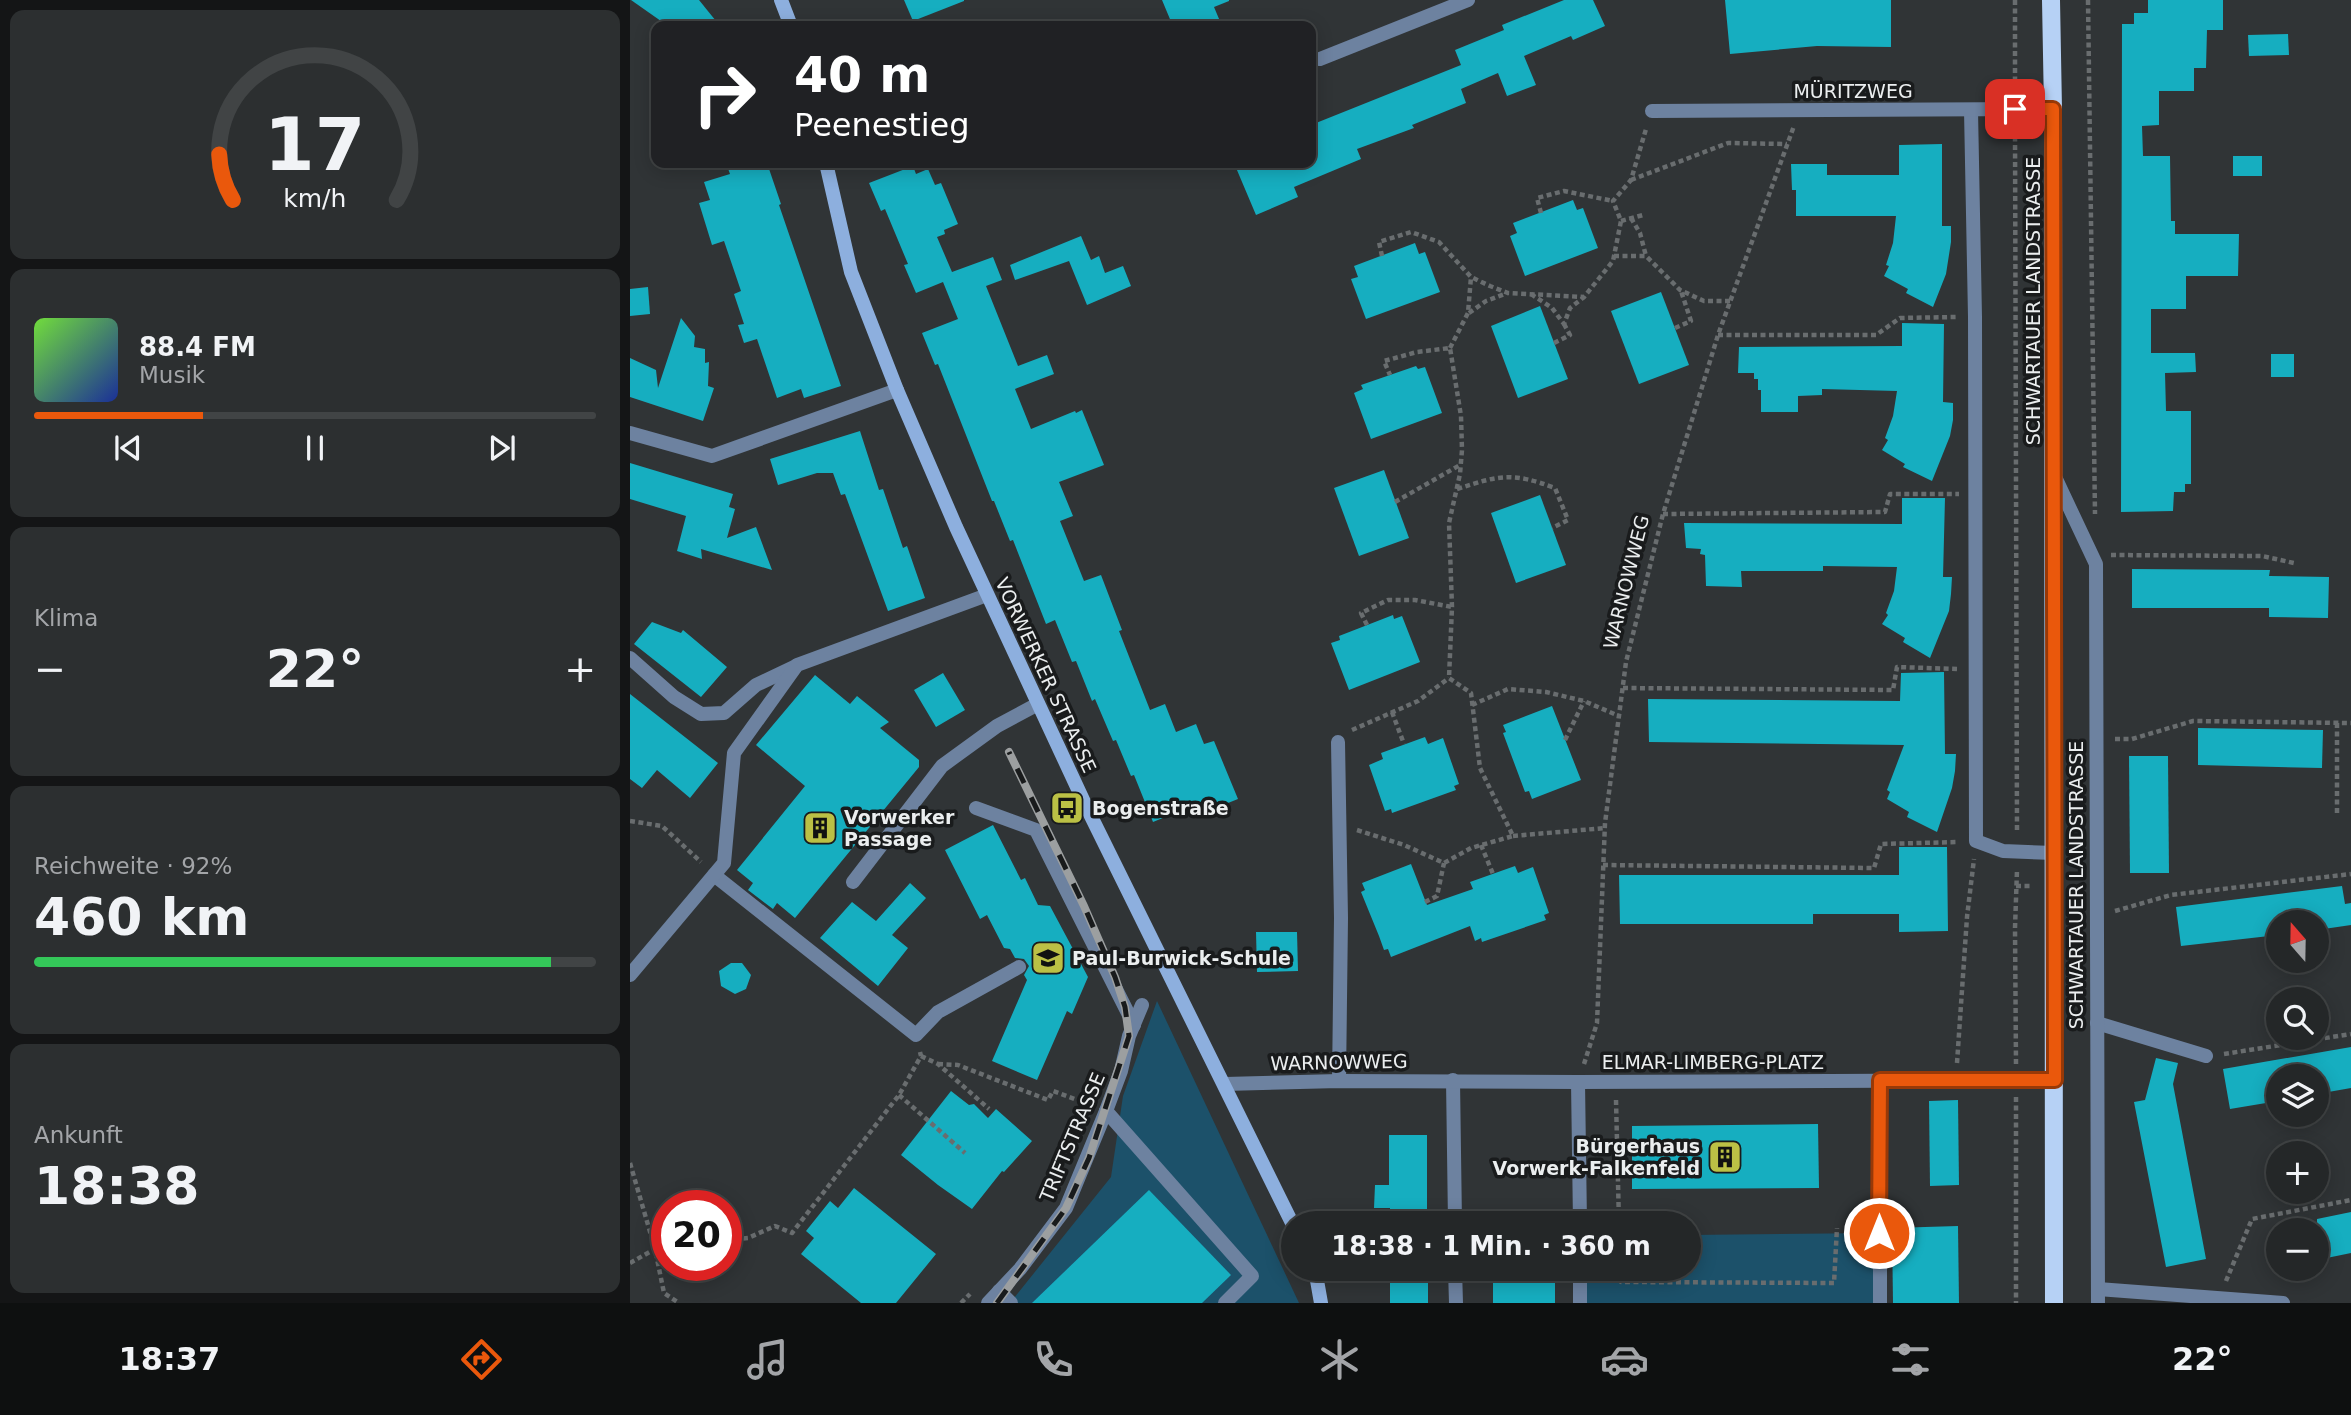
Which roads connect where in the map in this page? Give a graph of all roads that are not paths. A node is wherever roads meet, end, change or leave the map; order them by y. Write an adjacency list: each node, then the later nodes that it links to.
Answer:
1 (781, 0): 4 (street)
2 (1468, 0): 5 (street)
3 (2051, 0): 6 (main road, SCHWARTAUER LANDSTRASSE)
4 (789, 21)
5 (1320, 59)
6 (2053, 109): 7 (street, MÜRITZWEG); 12 (main road, SCHWARTAUER LANDSTRASSE)
7 (1971, 110): 8 (street, MÜRITZWEG); 19 (street)
8 (1652, 111)
9 (827, 168): 10 (street, VORWERKER STRASSE)
10 (897, 390): 11 (street); 13 (street, VORWERKER STRASSE)
11 (630, 433)
12 (2054, 476): 19 (main road, SCHWARTAUER LANDSTRASSE); 25 (street, SCHWARTAUER LANDSTRASSE)
13 (987, 594): 15 (street); 16 (street, VORWERKER STRASSE)
14 (630, 658): 15 (street)
15 (797, 665): 20 (street)
16 (1038, 704): 21 (street); 33 (street, VORWERKER STRASSE)
17 (1338, 743): 31 (street)
18 (976, 808): 26 (street)
19 (2054, 853): 30 (main road, SCHWARTAUER LANDSTRASSE)
20 (714, 875): 22 (street); 23 (street)
21 (853, 882)
22 (1019, 967)
23 (630, 975)
24 (1142, 1005): 26 (street, TRIFTSTRASSE)
25 (2097, 1023): 27 (street); 42 (street, SCHWARTAUER LANDSTRASSE)
26 (1133, 1025): 34 (street, TRIFTSTRASSE)
27 (2206, 1056)
28 (1453, 1080): 31 (street, WARNOWWEG); 32 (street, WARNOWWEG); 36 (street)
29 (1880, 1080): 30 (street, ELMAR-LIMBERG-PLATZ); 32 (street, ELMAR-LIMBERG-PLATZ); 49 (street)
30 (2055, 1080): 50 (main road, SCHWARTAUER LANDSTRASSE)
31 (1339, 1081): 33 (street, WARNOWWEG)
32 (1584, 1082): 37 (street)
33 (1225, 1084): 35 (street, VORWERKER STRASSE)
34 (1106, 1111): 41 (street, TRIFTSTRASSE); 45 (street)
35 (1286, 1211)
36 (1455, 1211)
37 (1580, 1211)
38 (1317, 1281): 46 (street)
39 (1455, 1281): 47 (street)
40 (1580, 1281): 48 (street)
41 (999, 1291): 43 (street, TRIFTSTRASSE); 44 (street)
42 (2098, 1296): 51 (street)
43 (988, 1303)
44 (1011, 1303)
45 (1225, 1303)
46 (1321, 1303)
47 (1456, 1303)
48 (1580, 1303)
49 (1880, 1303)
50 (2054, 1303)
51 (2283, 1303)

